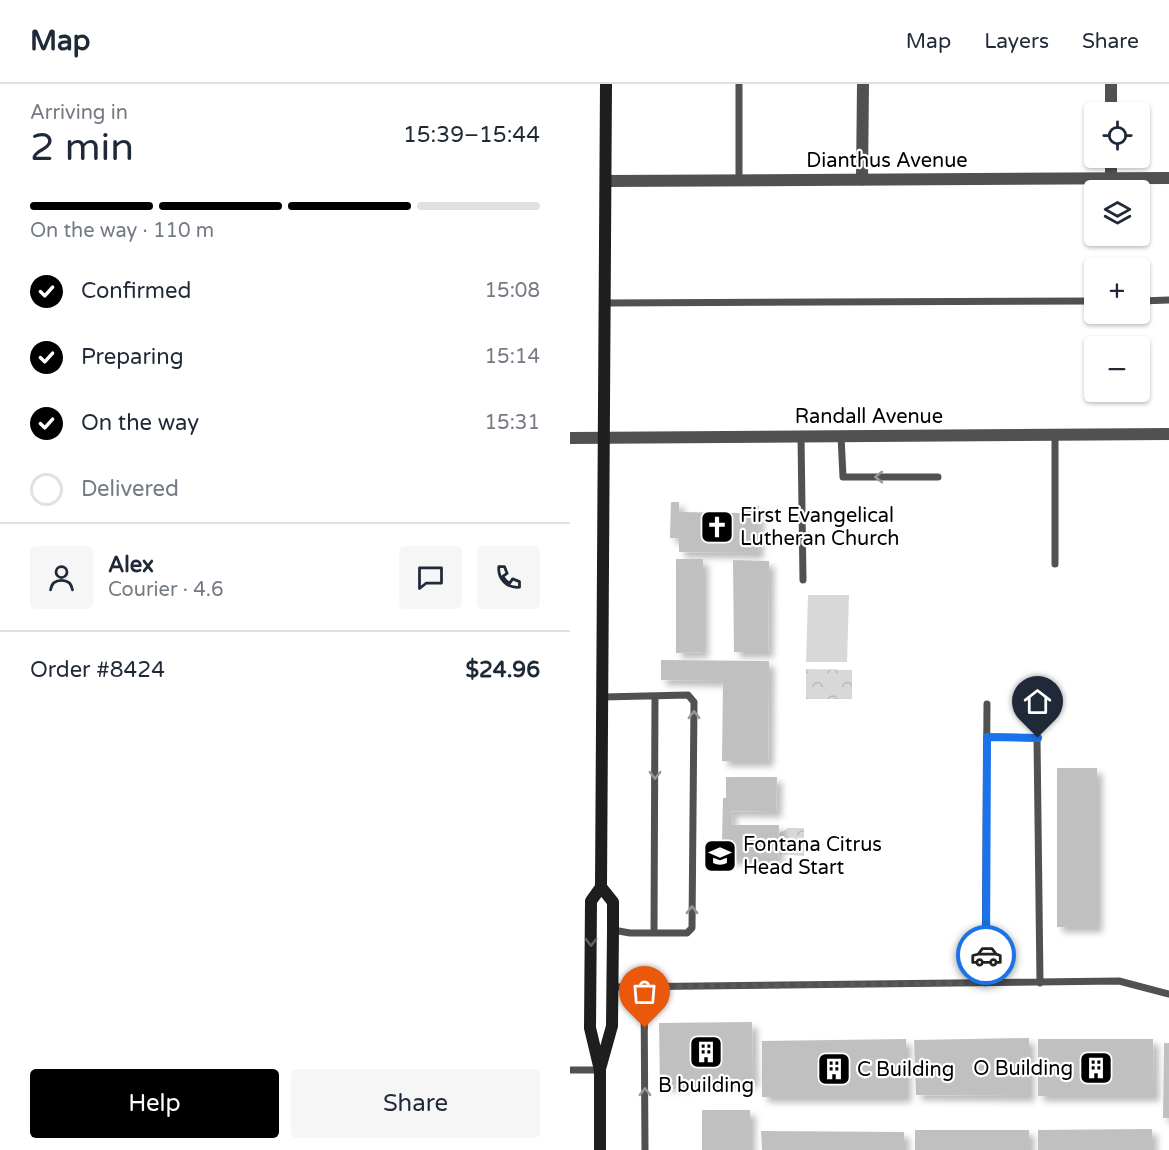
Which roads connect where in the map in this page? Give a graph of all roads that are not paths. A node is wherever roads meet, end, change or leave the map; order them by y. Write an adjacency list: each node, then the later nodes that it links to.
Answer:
1 (606, 84): 10 (main road)
2 (739, 84): 11 (lane)
3 (862, 84): 9 (street)
4 (1112, 84): 5 (street)
5 (1111, 102)
6 (1111, 168): 7 (street)
7 (1111, 178): 8 (street, Dianthus Avenue); 9 (street, Dianthus Avenue)
8 (1169, 178)
9 (862, 180): 11 (street, Dianthus Avenue)
10 (606, 181): 11 (street, Dianthus Avenue); 15 (main road)
11 (739, 181)
12 (1169, 300): 14 (lane)
13 (1084, 301): 15 (lane)
14 (1150, 301)
15 (606, 303): 21 (main road)
16 (1169, 434): 17 (street, Randall Avenue)
17 (1055, 435): 19 (street, Randall Avenue); 23 (lane)
18 (801, 436): 19 (street, Randall Avenue); 21 (street, Randall Avenue); 24 (lane)
19 (841, 436): 22 (lane, one-way to 19)
20 (570, 438): 21 (street, Randall Avenue)
21 (605, 438): 26 (main road)
22 (938, 477)
23 (1055, 564)
24 (803, 580)
25 (655, 696): 26 (lane); 31 (lane, one-way to 31); 31 (lane, one-way to 25)
26 (603, 697): 29 (main road)
27 (987, 704): 28 (lane)
28 (987, 737): 32 (lane); 33 (lane)
29 (601, 887): 30 (main road); 38 (main road, one-way to 38)
30 (613, 930): 31 (lane); 34 (main road)
31 (654, 933)
32 (985, 983): 33 (lane); 35 (lane)
33 (1040, 983): 36 (lane)
34 (612, 987): 35 (lane); 38 (main road)
35 (645, 987): 40 (lane, one-way to 35)
36 (1169, 994)
37 (570, 1070): 38 (lane)
38 (600, 1070): 39 (main road)
39 (600, 1150)
40 (645, 1150)

